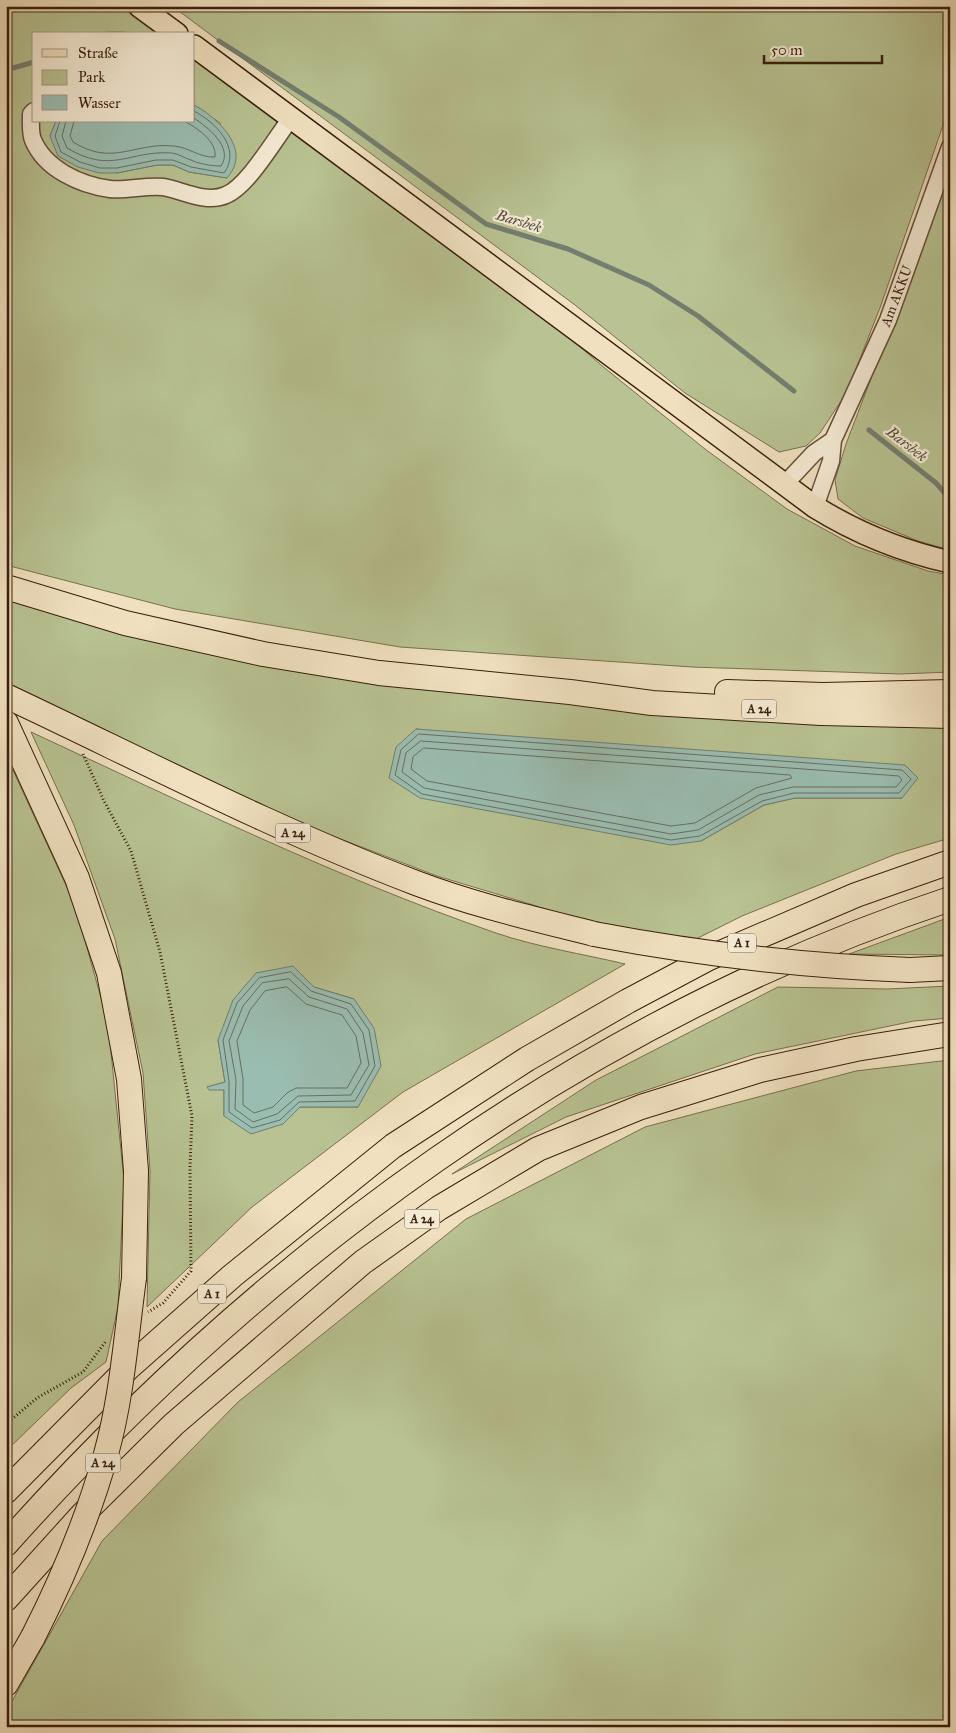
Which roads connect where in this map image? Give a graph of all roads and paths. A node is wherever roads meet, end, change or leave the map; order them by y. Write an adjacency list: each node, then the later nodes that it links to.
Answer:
1 (139, 6): 2 (main road)
2 (174, 32)
3 (195, 47): 5 (main road)
4 (32, 113): 5 (street)
5 (291, 118): 8 (main road)
6 (950, 147): 7 (street, Am AKKU)
7 (833, 440): 8 (street); 9 (street, Am AKKU)
8 (784, 485): 9 (main road)
9 (815, 507): 10 (main road)
10 (950, 562)
11 (6, 586): 12 (highway, A 24)
12 (570, 692): 13 (highway, A 24); 15 (highway, A 24)
13 (950, 692)
14 (6, 696): 19 (highway, A 24, bridge)
15 (950, 716)
16 (6, 723): 24 (highway, A 24, bridge)
17 (950, 862): 21 (highway, A 1)
18 (950, 899): 22 (highway, A 1)
19 (950, 968)
20 (950, 1034): 23 (highway, A 24)
21 (6, 1491)
22 (6, 1544)
23 (6, 1599)
24 (6, 1684)

